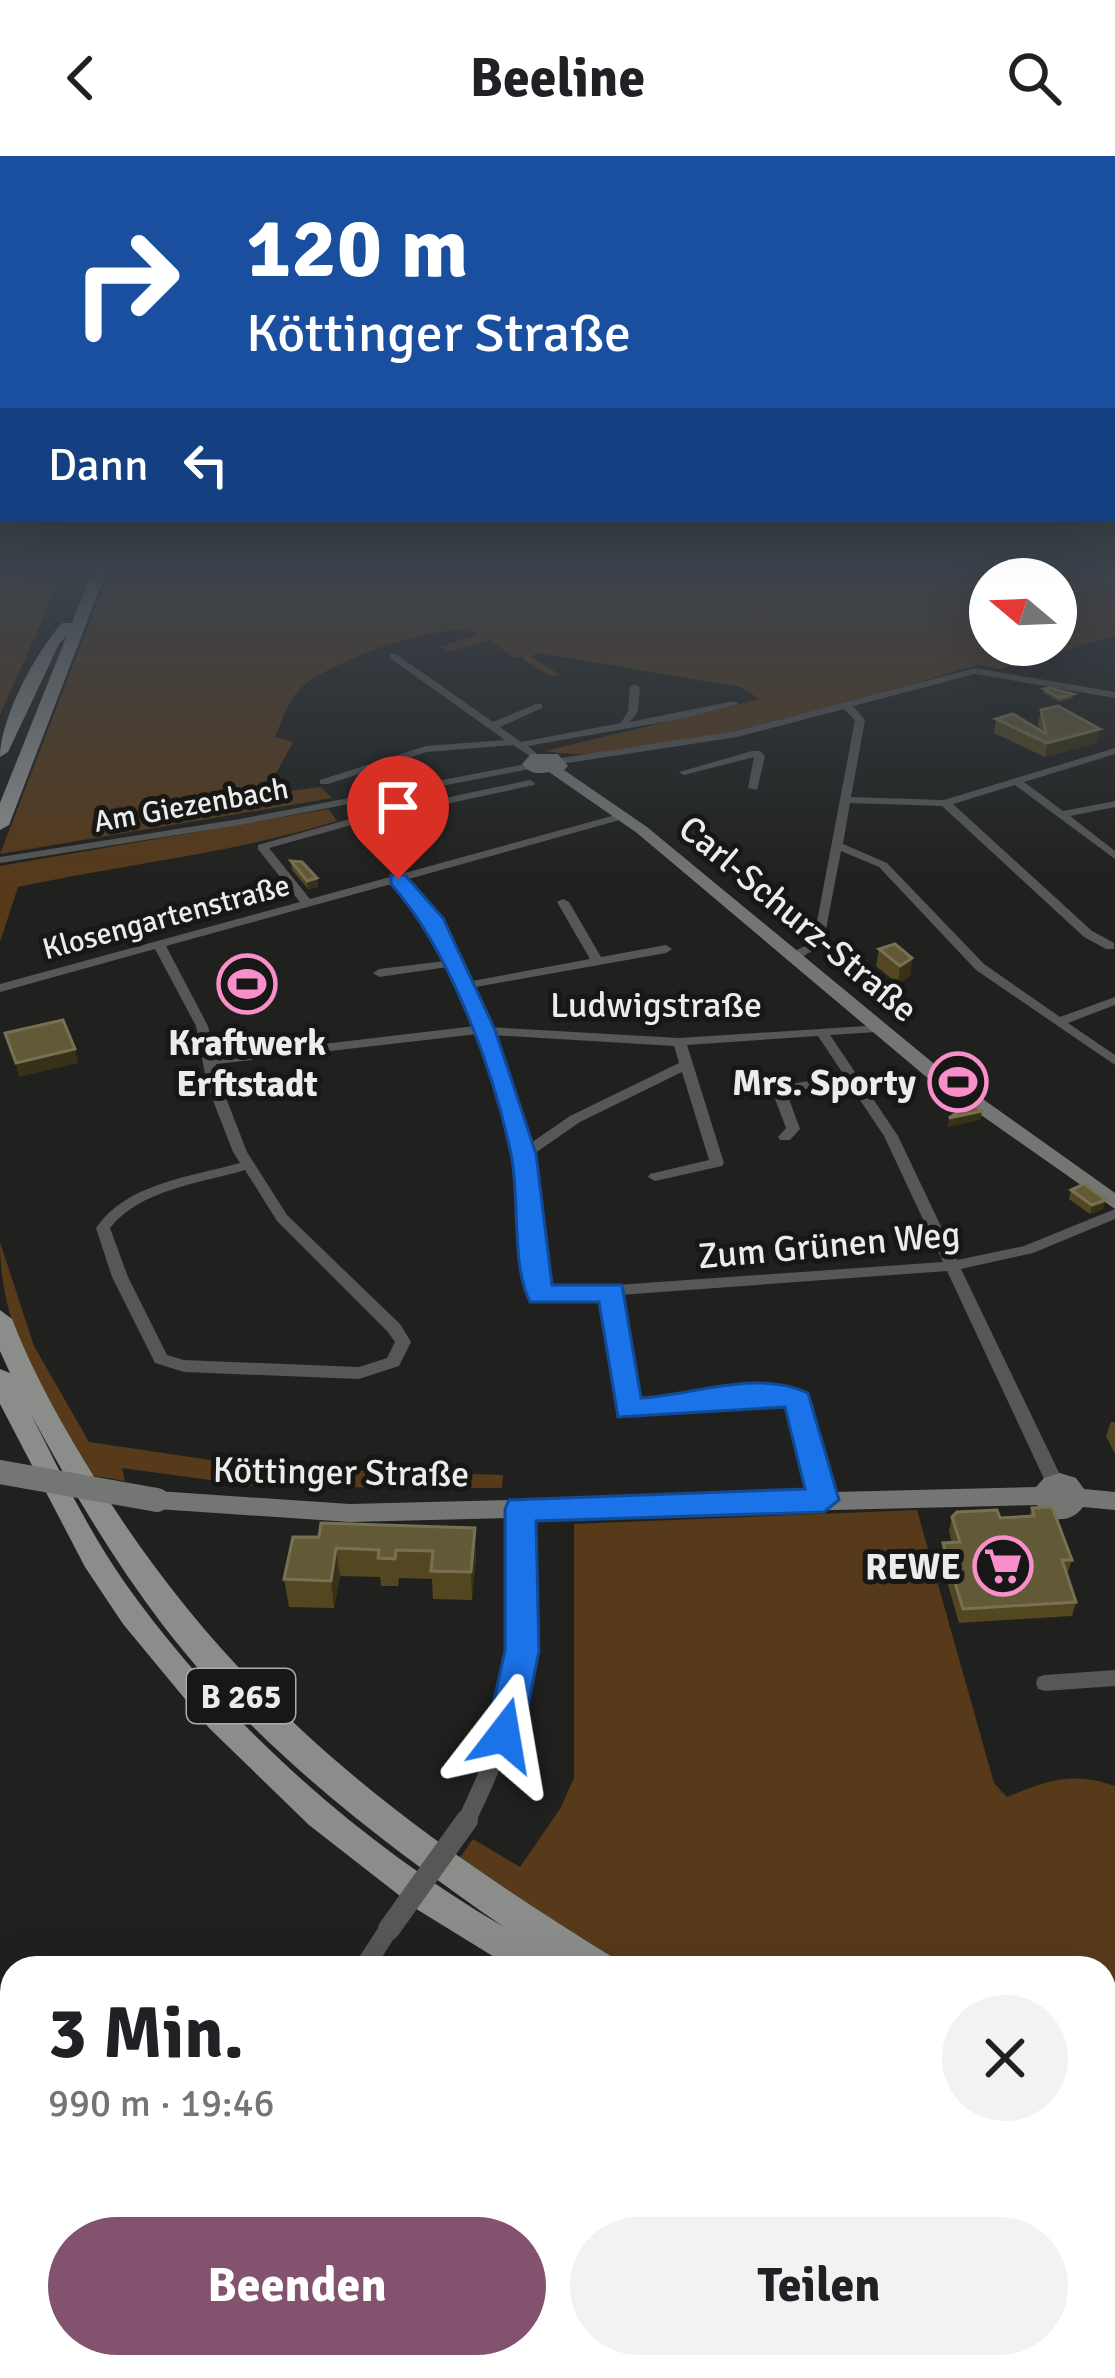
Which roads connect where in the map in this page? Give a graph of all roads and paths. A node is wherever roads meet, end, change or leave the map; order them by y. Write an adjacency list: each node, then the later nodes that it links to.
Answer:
1 (44, 676): 17 (main road)
2 (59, 676): 12 (main road)
3 (421, 676): 13 (street)
4 (958, 676): 10 (street)
5 (1002, 676): 7 (street)
6 (635, 687): 11 (street)
7 (1115, 695)
8 (734, 704): 11 (street)
9 (539, 706): 13 (street)
10 (847, 706): 16 (street); 23 (street)
11 (625, 722): 14 (street)
12 (41, 723): 17 (main road); 29 (main road)
13 (493, 726): 14 (street)
14 (518, 743): 18 (street); 21 (street)
15 (1115, 751): 20 (street)
16 (558, 765): 18 (street); 28 (street, Carl-Schurz-Straße)
17 (1, 768): 24 (main road)
18 (532, 769): 32 (street, Am Giezenbach); 35 (street)
19 (684, 772): 22 (street)
20 (1016, 781): 25 (street); 27 (street)
21 (325, 782)
22 (753, 788)
23 (847, 800): 25 (street); 30 (street)
24 (0, 802)
25 (945, 802): 37 (street)
26 (1115, 804): 27 (street)
27 (1060, 815): 31 (street)
28 (622, 816): 33 (street, Klosengartenstraße); 39 (street, Carl-Schurz-Straße)
29 (0, 825)
30 (838, 846): 39 (street); 46 (street)
31 (1115, 856)
32 (4, 859)
33 (398, 879): 35 (street, Klosengartenstraße); 41 (street)
34 (563, 902): 40 (street)
35 (307, 904): 36 (street, Klosengartenstraße)
36 (158, 943): 44 (street, Klosengartenstraße); 51 (street)
37 (1110, 946)
38 (666, 950): 40 (street)
39 (794, 956): 47 (street, Carl-Schurz-Straße)
40 (598, 962): 43 (street)
41 (454, 963): 42 (street); 43 (street)
42 (379, 974)
43 (464, 986): 48 (street)
44 (0, 988)
45 (1115, 1000): 46 (street)
46 (1058, 1022): 52 (street)
47 (877, 1028): 49 (street, Ludwigstraße); 59 (street, Carl-Schurz-Straße)
48 (483, 1030): 50 (street, Ludwigstraße); 51 (street, Ludwigstraße); 56 (street)
49 (822, 1033): 50 (street, Ludwigstraße); 54 (street)
50 (679, 1042): 53 (street)
51 (211, 1061): 57 (street)
52 (1115, 1061)
53 (686, 1065): 56 (street); 58 (street)
54 (850, 1078): 55 (street); 61 (street)
55 (785, 1137)
56 (524, 1154): 62 (street, Zum Grünen Weg)
57 (248, 1165): 57 (street)
58 (655, 1177)
59 (1115, 1203)
60 (1115, 1214): 61 (street, Zum Grünen Weg)
61 (952, 1266): 62 (street, Zum Grünen Weg); 66 (street)
62 (612, 1292): 67 (street)
63 (0, 1318): 74 (main road, B 265)
64 (0, 1378): 73 (main road, B 265)
65 (0, 1472): 69 (street, Köttinger Straße, bridge)
66 (1058, 1492): 67 (street, Köttinger Straße); 68 (street, Köttinger Straße)
67 (824, 1500): 69 (street, Köttinger Straße)
68 (1115, 1501)
69 (520, 1509): 72 (street, bridge)
70 (1115, 1678): 71 (street)
71 (1045, 1683)
72 (371, 1956)
73 (521, 1956)
74 (579, 1956)

